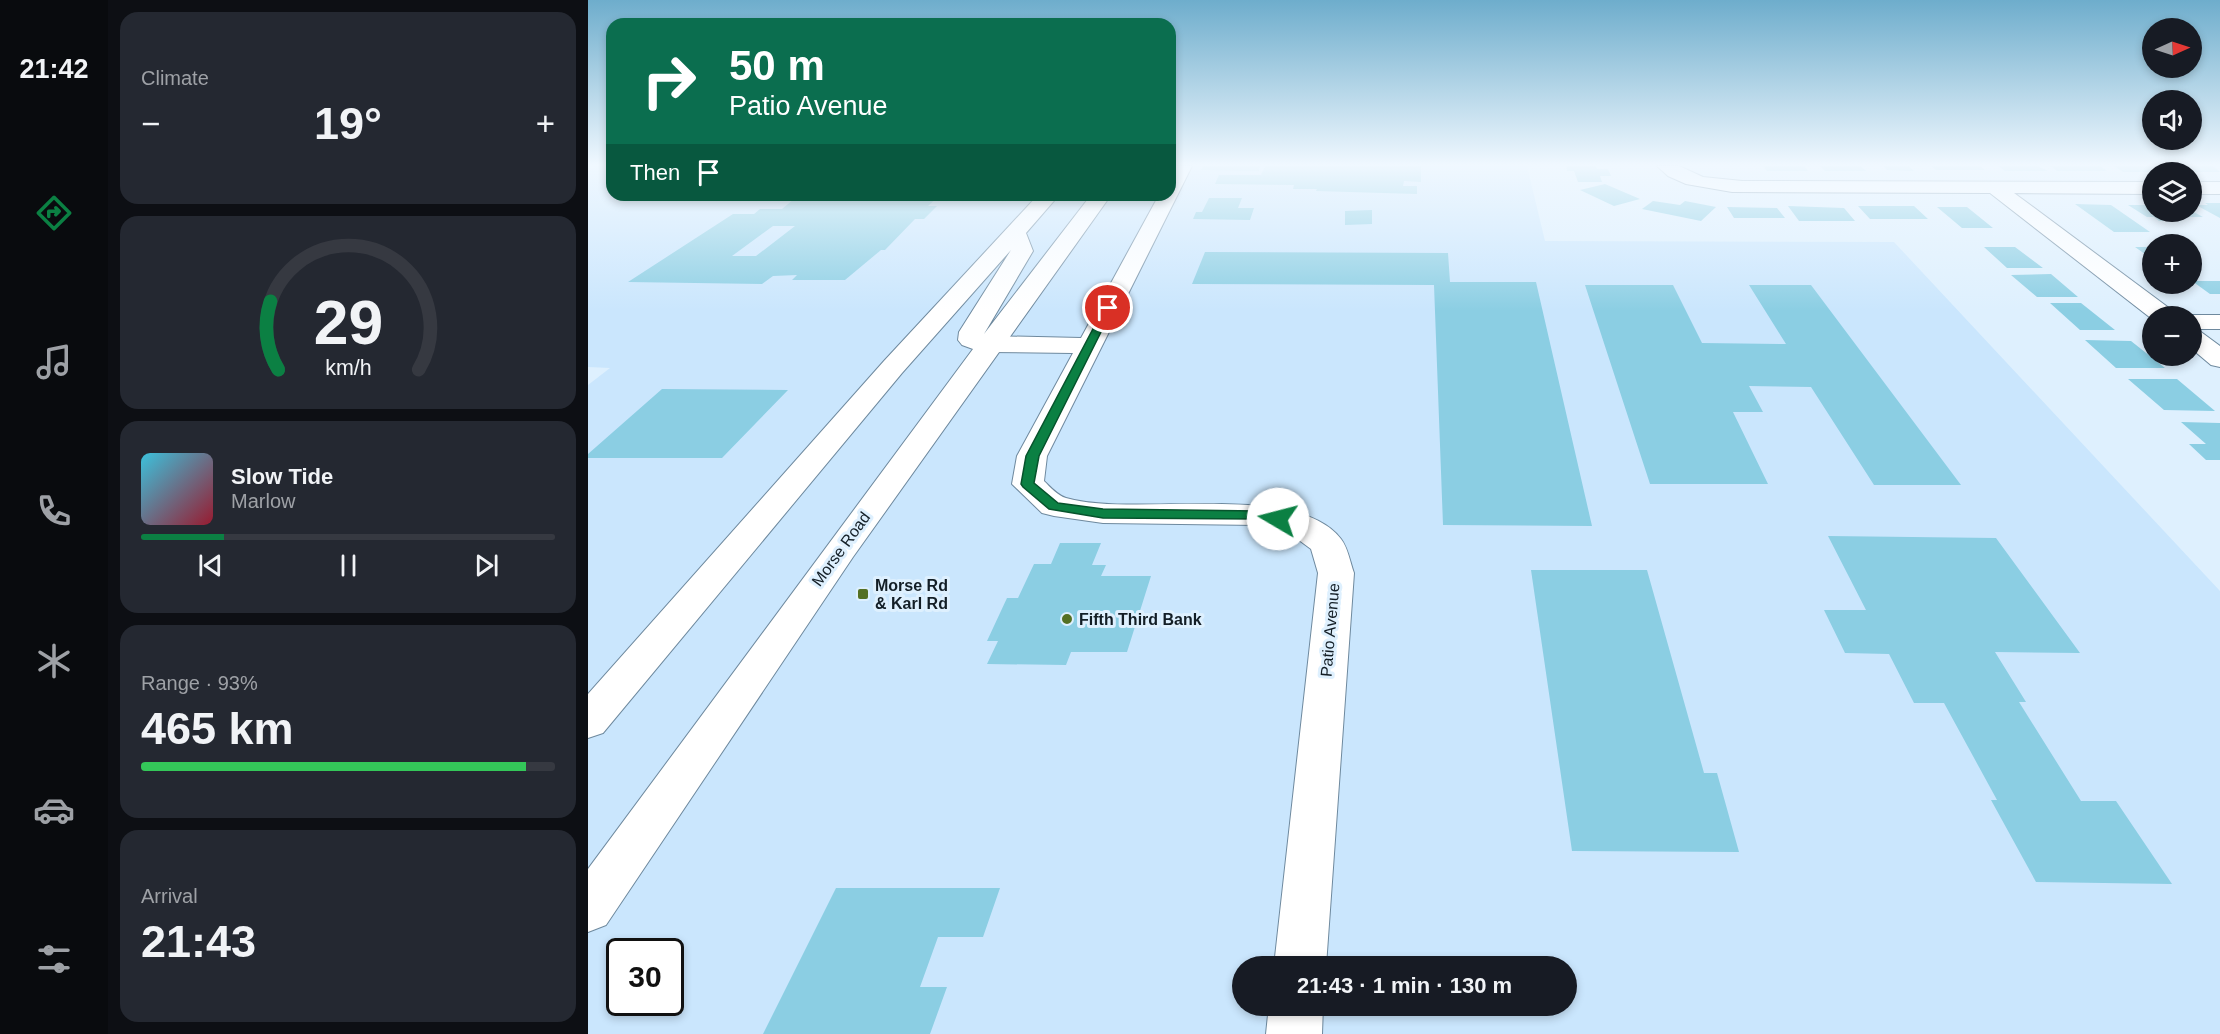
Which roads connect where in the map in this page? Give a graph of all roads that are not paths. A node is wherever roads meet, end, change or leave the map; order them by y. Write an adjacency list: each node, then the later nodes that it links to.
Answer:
1 (1032, 214): 5 (street)
2 (1086, 214): 9 (street, Morse Road)
3 (1158, 214): 11 (street, Patio Avenue)
4 (2030, 214): 6 (street)
5 (1016, 232): 9 (street); 13 (street)
6 (2151, 306)
7 (2202, 322): 8 (street)
8 (2220, 322)
9 (988, 344): 11 (street); 14 (street, Morse Road)
10 (2202, 345): 12 (street)
11 (1088, 346): 15 (street, Patio Avenue)
12 (2220, 359)
13 (588, 723)
14 (588, 909)
15 (1301, 956)
16 (1295, 1016): 17 (street)
17 (1294, 1034)

